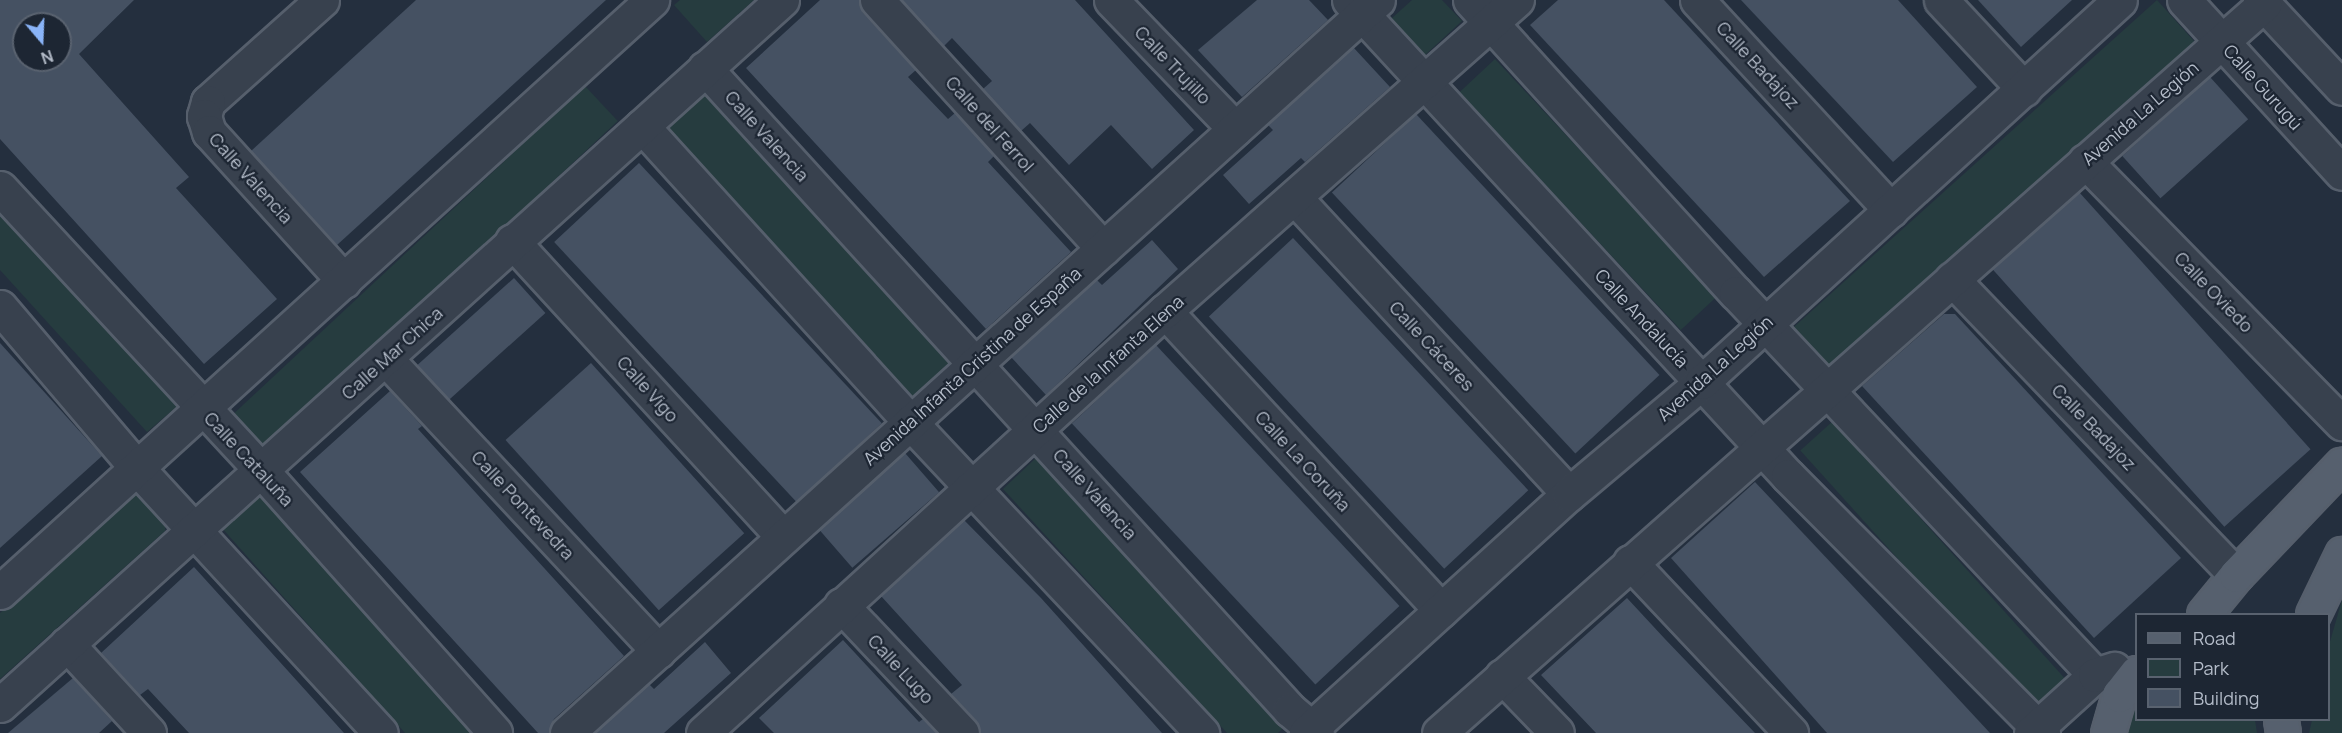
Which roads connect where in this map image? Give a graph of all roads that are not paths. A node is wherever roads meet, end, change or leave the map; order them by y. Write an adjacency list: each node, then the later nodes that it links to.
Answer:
1 (322, 0): 29 (street, Calle Valencia)
2 (651, 0): 29 (street)
3 (783, 0): 15 (street, Calle Mar Chica)
4 (877, 0): 27 (street, Calle del Ferrol)
5 (1111, 0): 20 (street, Calle Trujillo)
6 (1517, 0): 13 (street, Calle de la Infanta Elena)
7 (1697, 0): 25 (street, Calle Badajoz)
8 (1941, 0): 18 (street)
9 (2120, 0): 18 (street, Avenida La Legión)
10 (2184, 0): 14 (street, Calle Gurugú)
11 (2262, 2): 14 (street, Avenida La Legión); 17 (street)
12 (1363, 5): 16 (street, Calle Andalucía); 20 (street, Avenida Infanta Cristina de España)
13 (1481, 11): 16 (street, Calle de la Infanta Elena); 32 (street)
14 (2222, 41): 21 (street, Avenida La Legión); 22 (street, Calle Gurugú)
15 (705, 68): 19 (street, Calle Mar Chica); 34 (street, Calle Valencia)
16 (1421, 82): 24 (street, Calle de la Infanta Elena); 35 (street, Calle Andalucía)
17 (2342, 88)
18 (2024, 89): 25 (street, Avenida La Legión)
19 (642, 126): 26 (street, Calle Mar Chica); 38 (street)
20 (1235, 129): 27 (street, Avenida Infanta Cristina de España)
21 (2085, 161): 28 (street, Avenida La Legión); 39 (street, Calle Oviedo)
22 (2342, 173)
23 (0, 188): 37 (street, Calle Cataluña)
24 (1295, 198): 31 (street, Calle de la Infanta Elena); 46 (street, Calle Cáceres)
25 (1891, 210): 32 (street, Avenida La Legión)
26 (512, 241): 33 (street, Calle Mar Chica); 48 (street, Calle Vigo)
27 (1103, 248): 34 (street, Avenida Infanta Cristina de España)
28 (1952, 279): 36 (street, Avenida La Legión); 51 (street, Calle Badajoz)
29 (344, 281): 37 (street)
30 (0, 307): 43 (street)
31 (1165, 311): 40 (street, Calle de la Infanta Elena); 54 (street, Calle La Coruña)
32 (1765, 324): 35 (street, Avenida La Legión); 36 (street)
33 (387, 360): 44 (street, Calle Mar Chica); 58 (street, Calle Pontevedra)
34 (974, 363): 38 (street, Avenida Infanta Cristina de España); 40 (street, Calle Valencia)
35 (1702, 381): 41 (street, Calle Andalucía); 46 (street, Avenida La Legión)
36 (1825, 390): 41 (street, Avenida La Legión); 61 (street)
37 (203, 410): 43 (street); 44 (street, Calle Cataluña)
38 (910, 422): 45 (street); 48 (street, Avenida Infanta Cristina de España)
39 (2342, 423)
40 (1036, 430): 45 (street, Calle de la Infanta Elena); 65 (street, Calle Valencia)
41 (1762, 446): 50 (street, Avenida La Legión); 66 (street, Calle Andalucía)
42 (2342, 464): 51 (main road)
43 (137, 468): 47 (street); 52 (street)
44 (261, 470): 47 (street, Calle Mar Chica); 69 (street, Calle Cataluña)
45 (973, 488): 53 (street, Calle de la Infanta Elena); 72 (street)
46 (1569, 494): 54 (street, Avenida La Legión)
47 (192, 529): 57 (street, Calle Mar Chica); 68 (street)
48 (783, 537): 58 (street, Avenida Infanta Cristina de España)
49 (2342, 554): 56 (main road)
50 (1630, 562): 62 (street, Avenida La Legión); 75 (street)
51 (2236, 575): 55 (main road)
52 (0, 592)
53 (841, 605): 64 (street, Calle de la Infanta Elena); 71 (street, Calle Lugo)
54 (1441, 610): 65 (street, Avenida La Legión)
55 (2206, 613)
56 (2314, 613)
57 (67, 644): 63 (street, Calle Mar Chica); 67 (street)
58 (658, 651): 70 (street, Avenida Infanta Cristina de España)
59 (2135, 673): 61 (street)
60 (2135, 674): 76 (main road)
61 (2095, 675): 66 (street)
62 (1502, 676): 73 (street, Avenida La Legión); 74 (street)
63 (0, 705)
64 (718, 728)
65 (1311, 731)
66 (2037, 732)
67 (149, 733)
68 (381, 733)
69 (495, 733)
70 (567, 733)
71 (962, 733)
72 (1202, 733)
73 (1438, 733)
74 (1557, 733)
75 (1791, 733)
76 (2108, 733)

